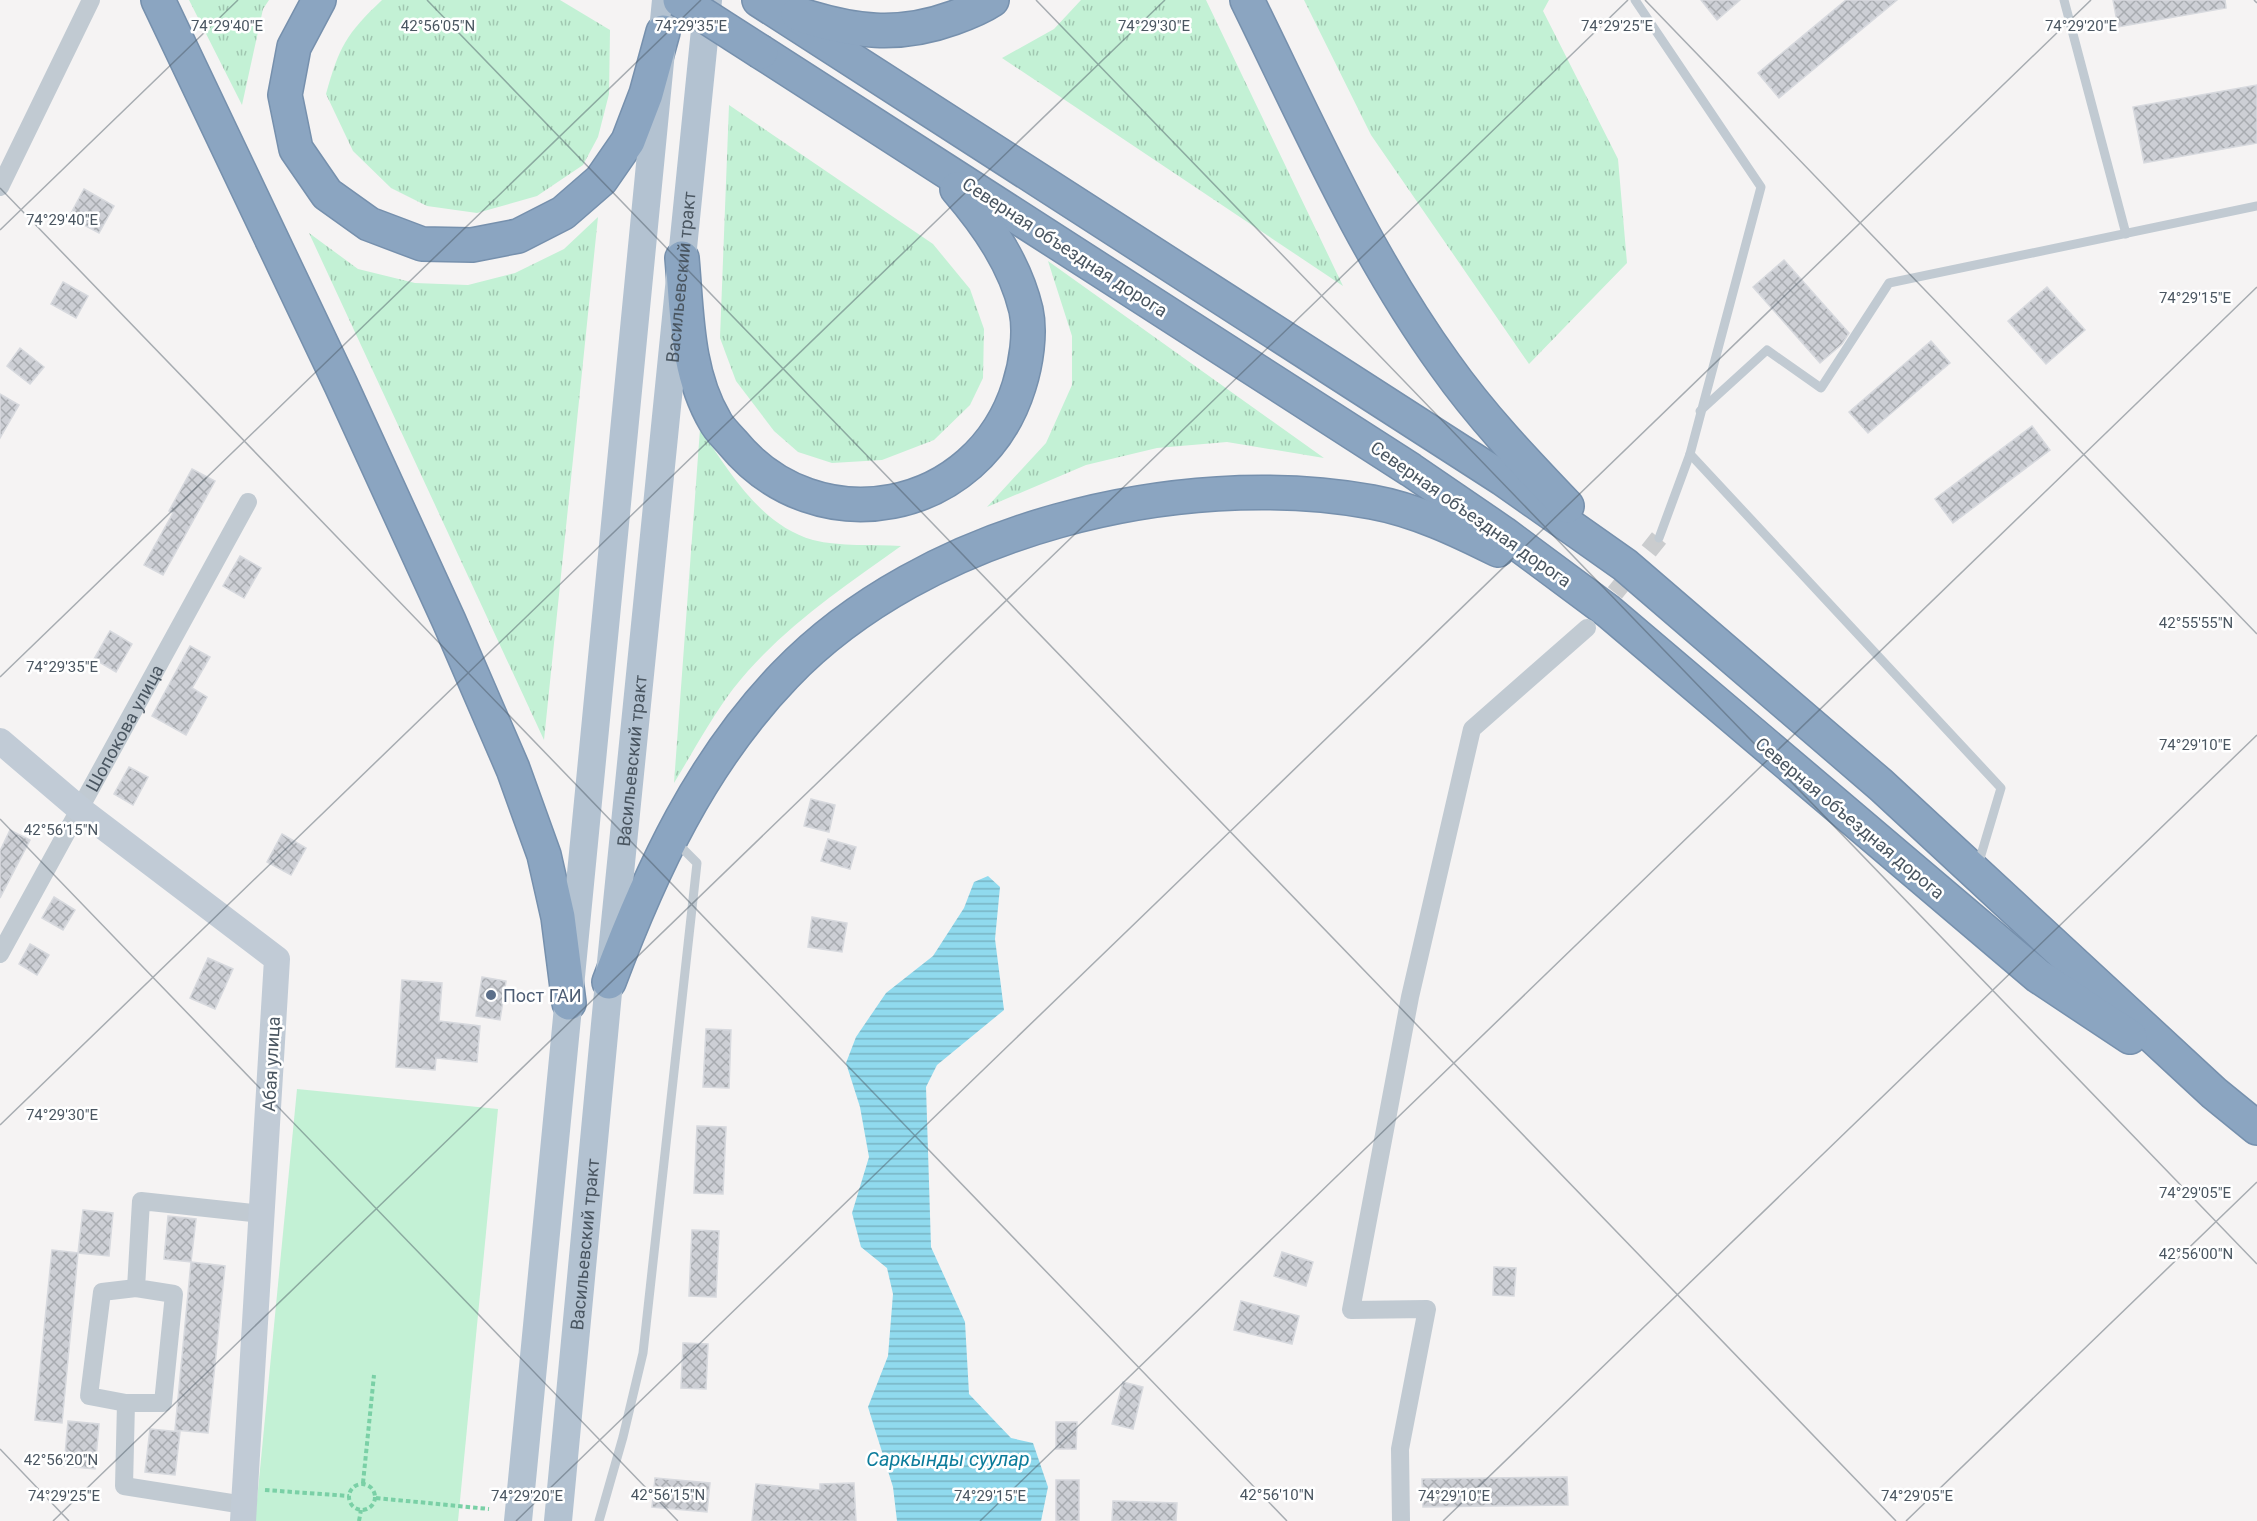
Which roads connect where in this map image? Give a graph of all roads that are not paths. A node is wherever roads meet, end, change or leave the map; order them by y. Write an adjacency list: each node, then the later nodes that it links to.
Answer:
1 (91, 0): 14 (street)
2 (158, 0): 32 (highway)
3 (319, 0): 12 (highway)
4 (666, 0): 12 (main road, Васильевский тракт)
5 (680, 0): 13 (highway, Северная объездная дорога, bridge)
6 (708, 0): 17 (main road, Васильевский тракт)
7 (992, 0): 11 (highway)
8 (1247, 0): 22 (highway)
9 (1635, 0): 18 (lane)
10 (2064, 0): 16 (lane)
11 (768, 6): 22 (highway, Северная объездная дорога)
12 (663, 32): 27 (main road, Васильевский тракт)
13 (906, 145): 17 (highway); 23 (highway, Северная объездная дорога)
14 (0, 187)
15 (2257, 206): 16 (lane)
16 (2126, 234): 18 (lane)
17 (682, 258): 28 (main road, Васильевский тракт)
18 (1699, 412): 19 (lane)
19 (1690, 454): 21 (lane); 29 (lane)
20 (248, 502): 25 (street, Шопокова улица)
21 (1659, 538)
22 (1625, 566): 29 (highway, Северная объездная дорога)
23 (1597, 620): 26 (highway); 33 (highway, Северная объездная дорога); 42 (street)
24 (0, 741): 25 (street, Абая улица)
25 (81, 810): 30 (street, Шопокова улица); 35 (street, Абая улица)
26 (671, 837): 31 (highway); 41 (lane)
27 (579, 870): 28 (main road); 32 (main road, Васильевский тракт)
28 (620, 872): 31 (main road, Васильевский тракт)
29 (1976, 872): 33 (highway, Северная объездная дорога)
30 (0, 954)
31 (609, 982): 40 (main road, Васильевский тракт)
32 (569, 1003): 39 (main road, Васильевский тракт)
33 (2214, 1093): 34 (highway, Северная объездная дорога)
34 (2257, 1128)
35 (262, 1214): 36 (street); 38 (street, Абая улица)
36 (136, 1288): 37 (street); 37 (street)
37 (126, 1404): 38 (street)
38 (244, 1505)
39 (518, 1521)
40 (558, 1521)
41 (599, 1521)
42 (1401, 1521)

